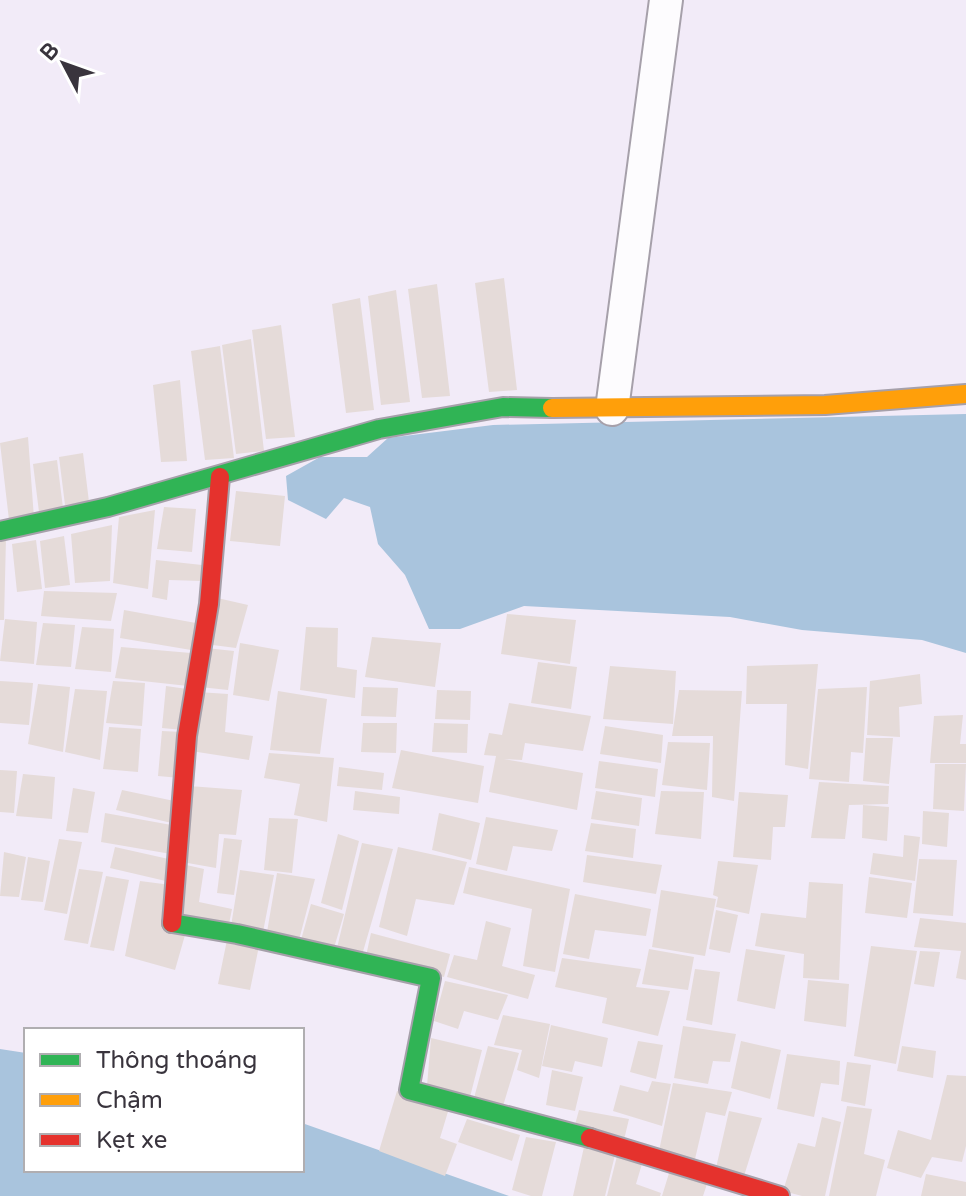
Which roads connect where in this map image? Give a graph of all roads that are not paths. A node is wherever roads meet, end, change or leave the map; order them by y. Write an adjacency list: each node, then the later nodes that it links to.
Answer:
1 (666, 0): 3 (street)
2 (966, 394): 3 (street)
3 (612, 409): 4 (street)
4 (220, 477): 5 (street); 6 (street)
5 (0, 531)
6 (780, 1196)

